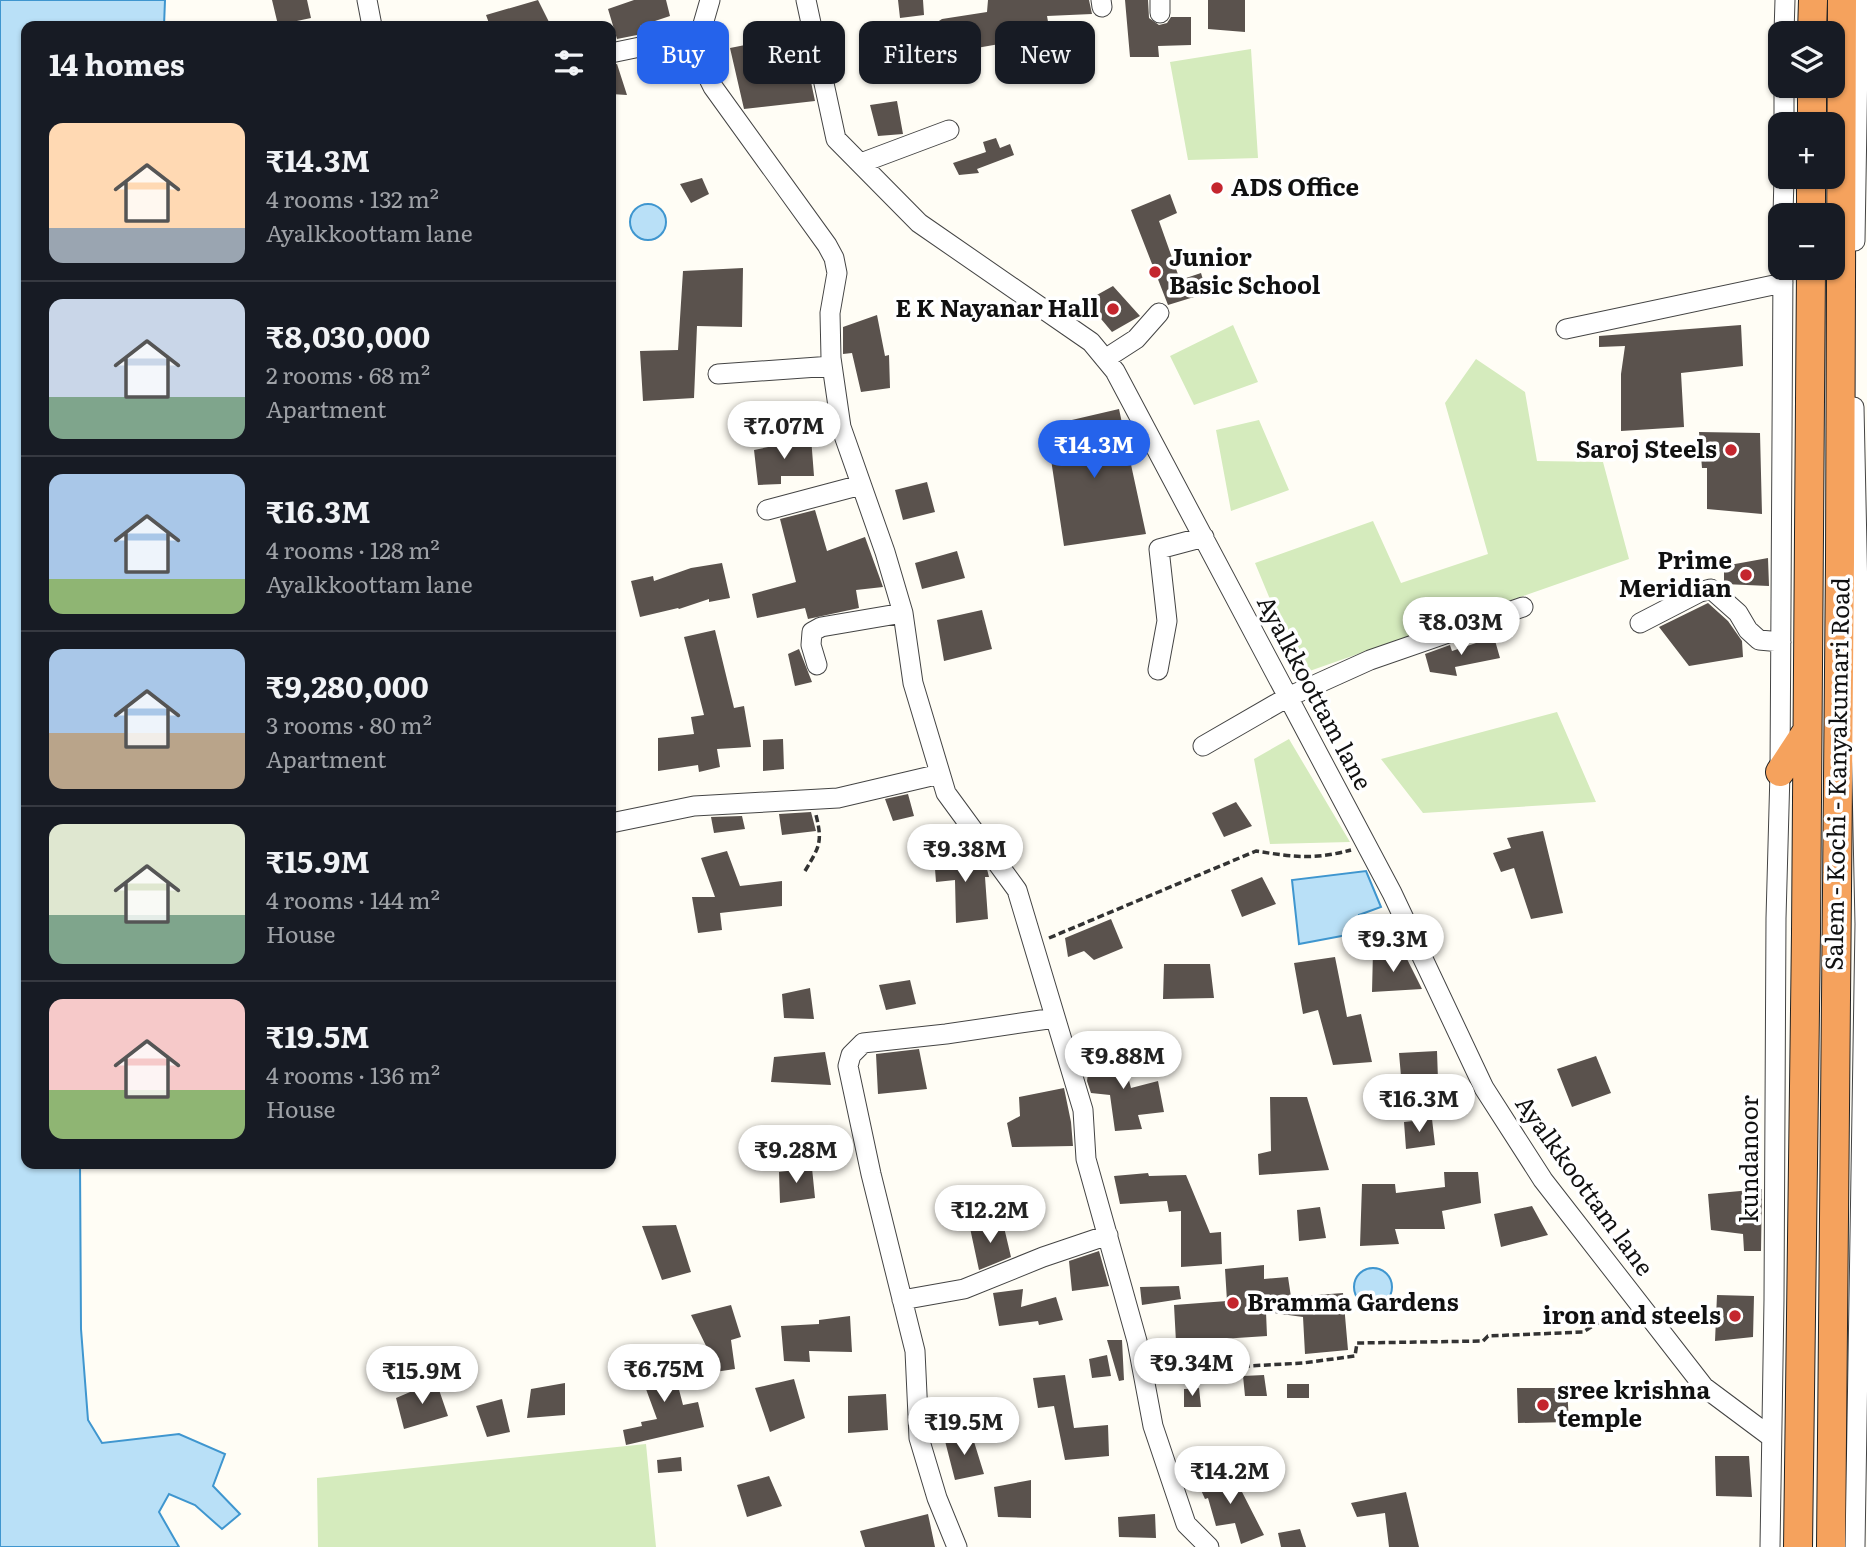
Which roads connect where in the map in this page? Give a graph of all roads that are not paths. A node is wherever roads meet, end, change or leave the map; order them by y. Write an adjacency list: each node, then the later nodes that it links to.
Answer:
1 (367, 0): 8 (street)
2 (710, 0): 9 (street)
3 (806, 0): 16 (street, Ayalkkoottam lane)
4 (1785, 0): 10 (street)
5 (1812, 0): 11 (highway)
6 (1842, 0): 51 (highway, Salem - Kochi - Kanyakumari Road)
7 (1859, 0): 25 (street)
8 (371, 21)
9 (704, 21)
10 (1784, 21)
11 (1812, 21)
12 (637, 48): 13 (street)
13 (616, 52)
14 (712, 84): 23 (street)
15 (949, 130): 16 (street)
16 (861, 163): 22 (street, Ayalkkoottam lane)
17 (1768, 279): 21 (street)
18 (1783, 280): 32 (street, kundanoor)
19 (1811, 280): 37 (highway, Salem - Kochi - Kanyakumari Road)
20 (1159, 313): 22 (street)
21 (1566, 329)
22 (1105, 359): 28 (street, Ayalkkoottam lane)
23 (832, 366): 24 (street); 26 (street)
24 (718, 374)
25 (1861, 435): 35 (street)
26 (861, 485): 27 (street); 30 (street)
27 (767, 510)
28 (1205, 537): 34 (street); 36 (street, Ayalkkoottam lane)
29 (1523, 607): 36 (street)
30 (903, 613): 33 (street); 40 (street)
31 (1640, 623): 32 (street)
32 (1781, 642): 39 (street, kundanoor)
33 (817, 665)
34 (1158, 670)
35 (1864, 694): 42 (street)
36 (1289, 697): 38 (street); 46 (street, Ayalkkoottam lane)
37 (1807, 731): 39 (highway); 50 (highway, Salem - Kochi - Kanyakumari Road)
38 (1203, 746)
39 (1780, 772): 46 (street, kundanoor)
40 (940, 774): 41 (street); 43 (street)
41 (616, 822)
42 (1865, 828): 52 (street)
43 (1055, 1018): 44 (street); 45 (street)
44 (1108, 1235): 45 (street); 48 (street)
45 (902, 1300): 47 (street)
46 (1771, 1437): 49 (street, kundanoor)
47 (957, 1547)
48 (1209, 1547)
49 (1770, 1547)
50 (1798, 1547)
51 (1831, 1547)
52 (1855, 1547)

